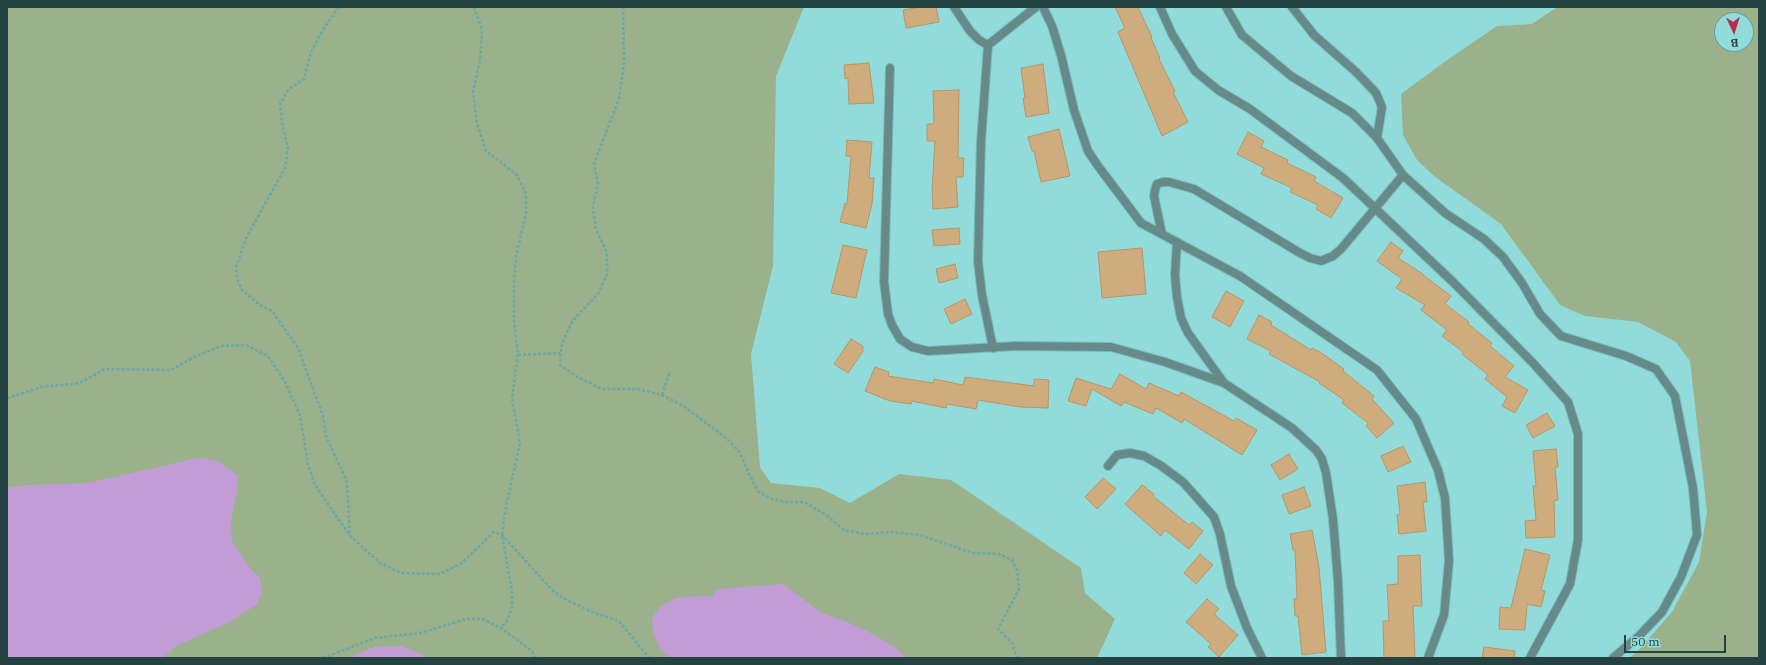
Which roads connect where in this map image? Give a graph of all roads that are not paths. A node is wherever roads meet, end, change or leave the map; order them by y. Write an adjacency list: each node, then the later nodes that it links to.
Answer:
1 (954, 7): 7 (street)
2 (1036, 7): 7 (street)
3 (1043, 7): 12 (street)
4 (1160, 7): 11 (street)
5 (1226, 7): 9 (street)
6 (1292, 7): 9 (street)
7 (988, 46): 14 (street)
8 (890, 68): 14 (street)
9 (1377, 138): 10 (street)
10 (1403, 175): 11 (street); 21 (street)
11 (1375, 208): 12 (street); 20 (street)
12 (1162, 234): 13 (street)
13 (1177, 242): 15 (street); 19 (street)
14 (993, 348): 15 (street)
15 (1224, 384): 18 (street)
16 (1108, 466): 17 (street)
17 (1262, 658)
18 (1341, 658)
19 (1428, 658)
20 (1530, 658)
21 (1613, 658)

